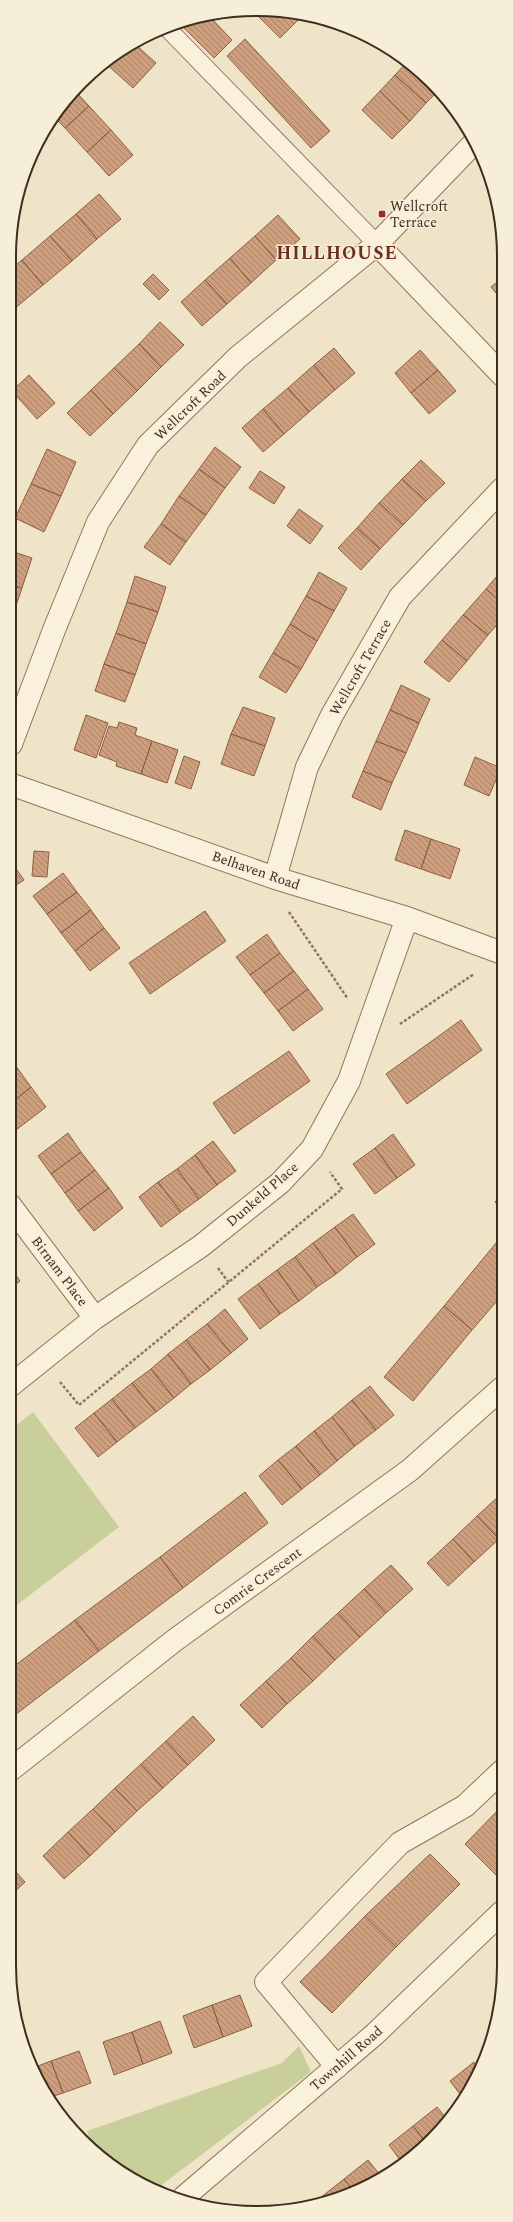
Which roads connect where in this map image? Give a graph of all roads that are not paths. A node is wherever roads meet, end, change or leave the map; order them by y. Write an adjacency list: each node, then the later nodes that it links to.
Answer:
1 (171, 32): 3 (lane)
2 (470, 147): 3 (street, Wellcroft Road)
3 (377, 244): 4 (street); 6 (street, Wellcroft Road)
4 (497, 370)
5 (497, 494): 8 (street, Wellcroft Terrace)
6 (16, 728)
7 (16, 786): 8 (street, Belhaven Road)
8 (275, 878): 9 (street, Belhaven Road)
9 (407, 918): 10 (street, Belhaven Road); 12 (street, Dunkeld Place)
10 (497, 951)
11 (16, 1213): 12 (street, Birnam Place)
12 (95, 1318): 13 (street, Dunkeld Place)
13 (16, 1381)
14 (497, 1392): 15 (street, Comrie Crescent)
15 (16, 1766)
16 (497, 1776): 18 (street)
17 (497, 1917): 18 (street, Townhill Road)
18 (337, 2067): 19 (street, Townhill Road)
19 (187, 2196)

